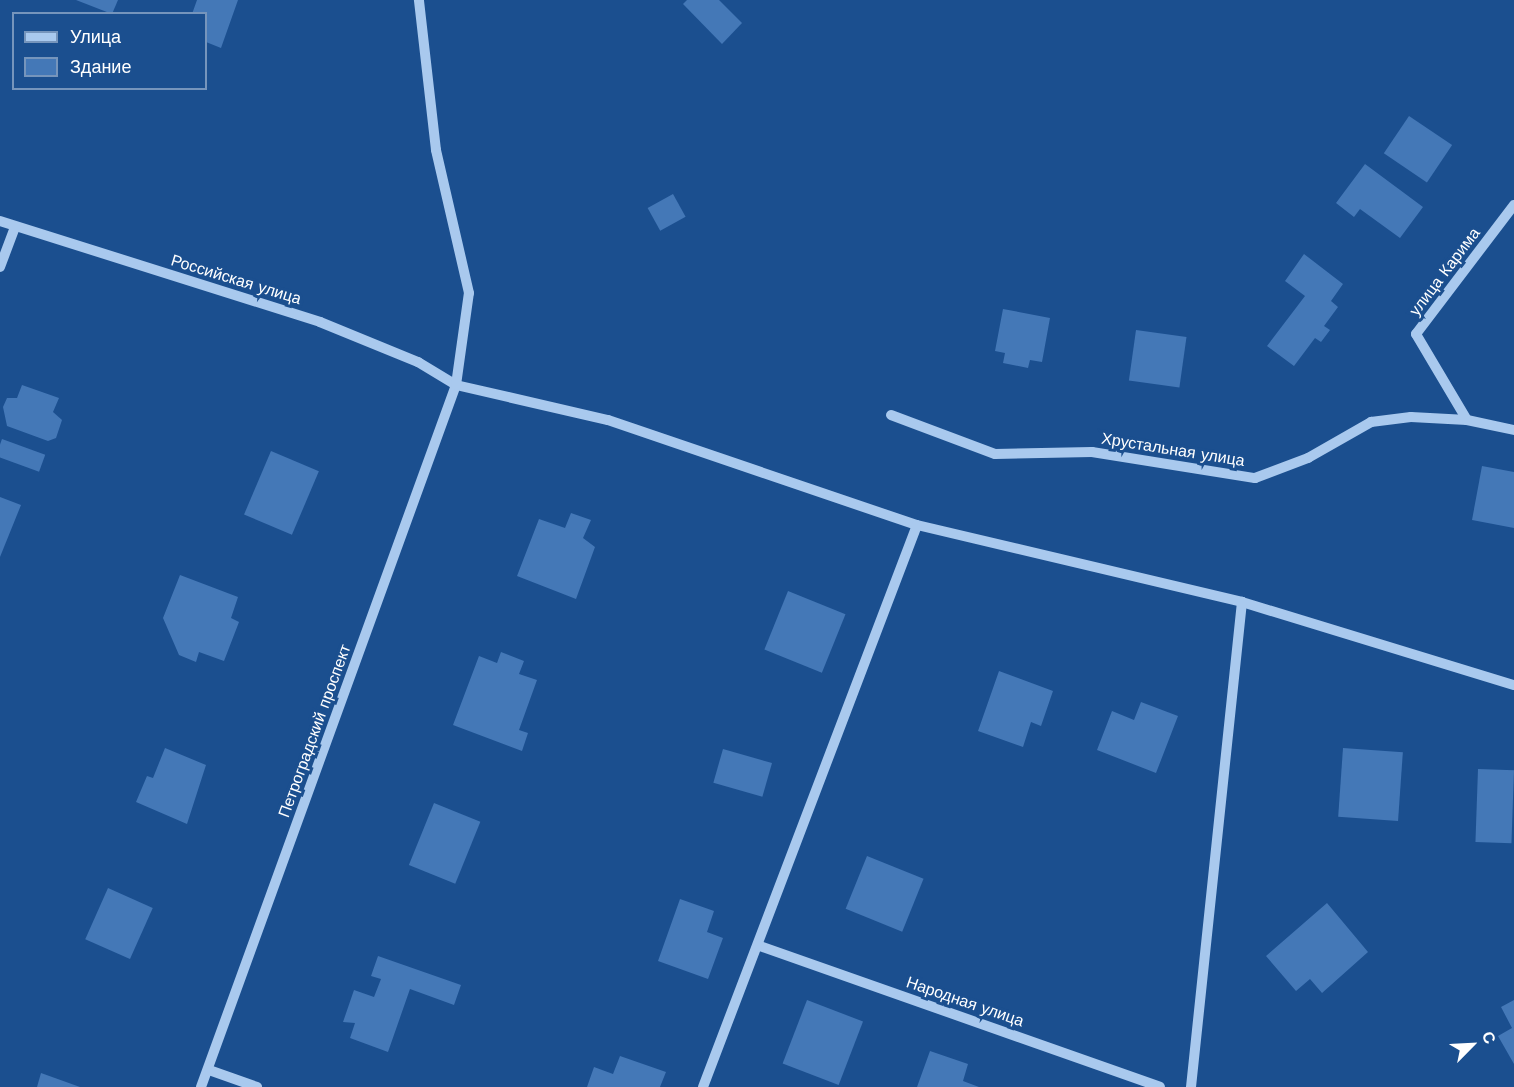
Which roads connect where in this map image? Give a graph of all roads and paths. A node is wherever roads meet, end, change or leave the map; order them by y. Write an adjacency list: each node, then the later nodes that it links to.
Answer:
1 (418, 0): 6 (street, Петроградский проспект)
2 (1514, 205): 8 (street, улица Карима)
3 (0, 221): 4 (street, Российская улица)
4 (15, 227): 5 (street); 6 (street, Российская улица)
5 (0, 267)
6 (456, 385): 10 (street, Российская улица); 14 (street, Петроградский проспект)
7 (891, 416): 8 (street, Хрустальная улица)
8 (1467, 420): 9 (street, Хрустальная улица)
9 (1514, 430)
10 (917, 525): 11 (street, Российская улица); 13 (street)
11 (1242, 602): 12 (street, Российская улица); 19 (street)
12 (1514, 685)
13 (760, 946): 17 (street); 18 (street, Народная улица)
14 (209, 1070): 15 (street, Петроградский проспект); 16 (street)
15 (201, 1087)
16 (257, 1087)
17 (703, 1087)
18 (1160, 1087)
19 (1191, 1087)

